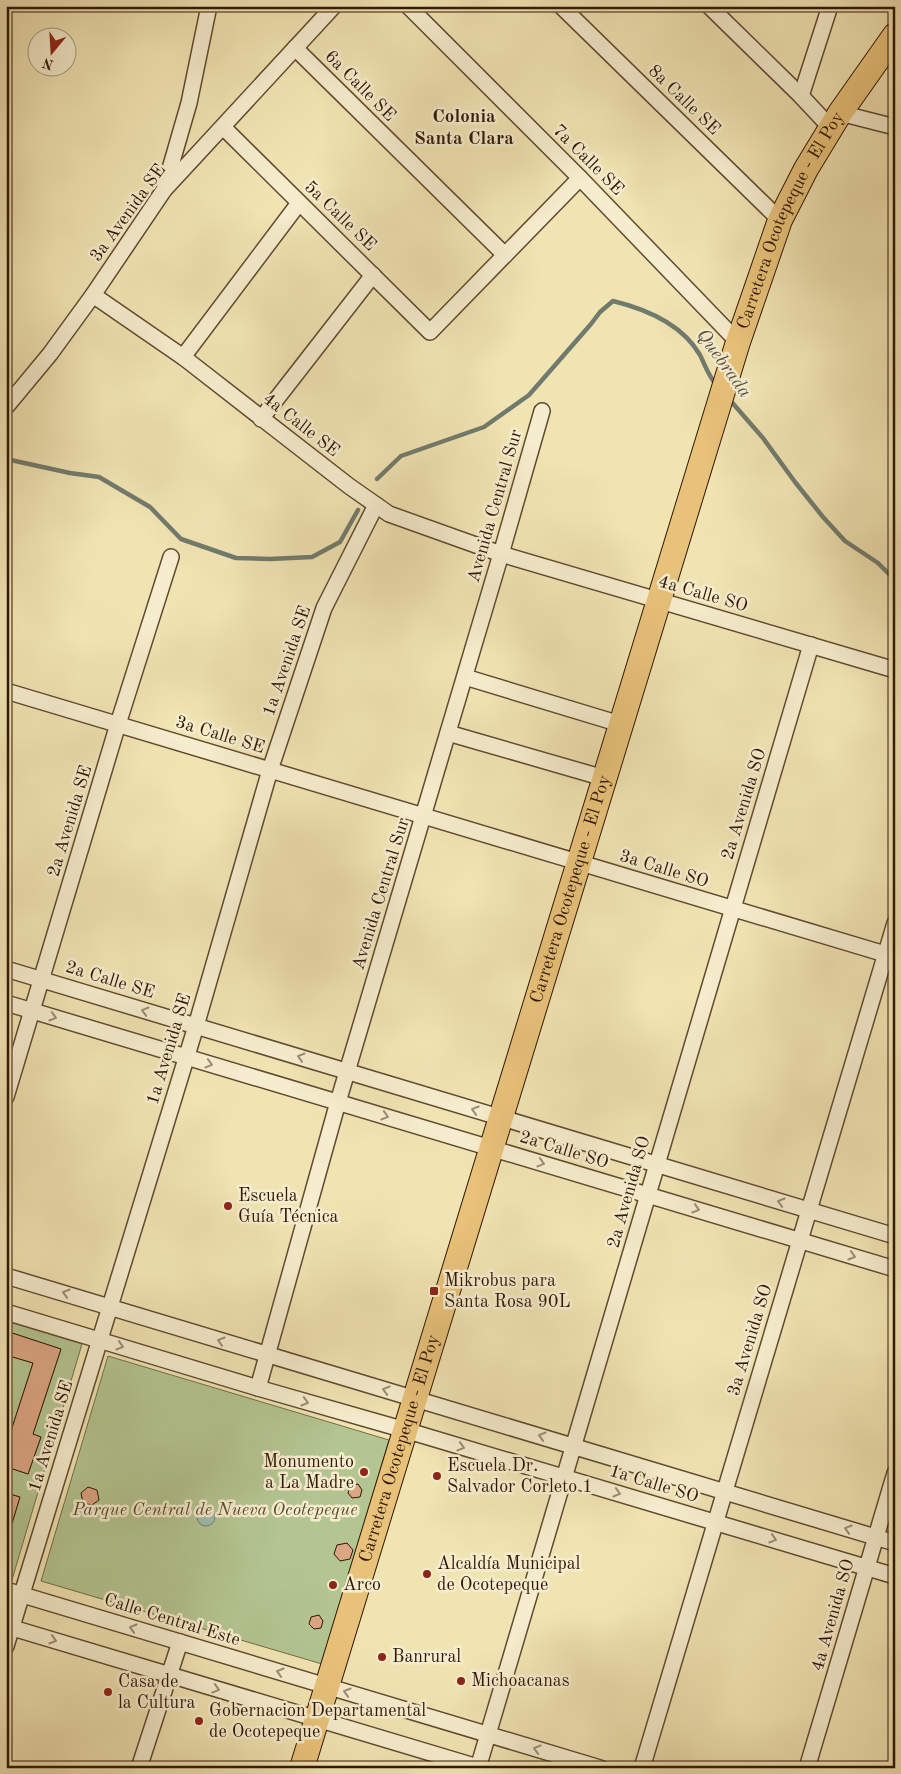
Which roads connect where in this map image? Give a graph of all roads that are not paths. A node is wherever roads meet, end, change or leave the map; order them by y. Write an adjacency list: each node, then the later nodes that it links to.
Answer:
1 (209, 6): 14 (street)
2 (334, 6): 8 (street, 3a Avenida SE)
3 (408, 6): 13 (street, 7a Calle SE)
4 (561, 6): 16 (street, 8a Calle SE)
5 (709, 6): 9 (street)
6 (830, 6): 9 (street)
7 (895, 35): 10 (main road, Carretera Ocotepeque - El Poy)
8 (295, 48): 11 (street, 3a Avenida SE); 17 (street, 6a Calle SE)
9 (801, 96): 10 (street)
10 (835, 120): 12 (street); 16 (main road, Carretera Ocotepeque - El Poy)
11 (223, 127): 14 (street, 3a Avenida SE); 15 (street, 5a Calle SE)
12 (895, 127)
13 (580, 178): 17 (street); 20 (street, 7a Calle SE)
14 (164, 190): 19 (street, 3a Avenida SE)
15 (299, 203): 18 (street, 5a Calle SE); 21 (street)
16 (780, 220): 20 (main road, Carretera Ocotepeque - El Poy)
17 (505, 255): 18 (street, 5a Calle SE)
18 (373, 275): 24 (street)
19 (93, 295): 21 (street, 4a Calle SE); 22 (street, 3a Avenida SE)
20 (738, 342): 28 (main road, Carretera Ocotepeque - El Poy)
21 (182, 357): 24 (street, 4a Calle SE)
22 (6, 407)
23 (542, 411): 26 (street, Avenida Central Sur)
24 (262, 418): 25 (street, 4a Calle SE)
25 (376, 505): 26 (street, 4a Calle SE); 36 (street, 1a Avenida SE)
26 (501, 554): 28 (street, 4a Calle SO); 31 (street, Avenida Central Sur)
27 (171, 557): 33 (street, 2a Avenida SE)
28 (658, 601): 29 (street, 4a Calle SO); 34 (main road, Carretera Ocotepeque - El Poy)
29 (811, 645): 30 (street, 4a Calle SO); 40 (street, 2a Avenida SO)
30 (895, 670)
31 (465, 677): 34 (street); 35 (street, Avenida Central Sur)
32 (6, 690): 33 (street, 3a Calle SE)
33 (118, 724): 36 (street, 3a Calle SE); 44 (street, 2a Avenida SE)
34 (620, 724): 37 (main road, Carretera Ocotepeque - El Poy)
35 (448, 732): 37 (street); 38 (street, Avenida Central Sur)
36 (270, 770): 38 (street, 3a Calle SE); 47 (street, 1a Avenida SE)
37 (604, 778): 39 (main road, Carretera Ocotepeque - El Poy)
38 (424, 816): 39 (street, 3a Calle SO); 49 (street, Avenida Central Sur)
39 (578, 862): 40 (street, 3a Calle SO); 52 (main road, Carretera Ocotepeque - El Poy)
40 (733, 909): 42 (street, 3a Calle SO); 54 (street, 2a Avenida SO)
41 (895, 923): 42 (street, 3a Avenida SO)
42 (890, 956): 56 (street, 3a Avenida SO)
43 (6, 969): 44 (street, 2a Calle SE)
44 (41, 979): 46 (street, 2a Avenida SE); 47 (street, 2a Calle SE, one-way to 44)
45 (6, 1003): 46 (street)
46 (32, 1010): 48 (street, one-way to 48); 50 (street, 2a Avenida SE)
47 (196, 1026): 48 (street, 1a Avenida SE); 49 (street, 2a Calle SE, one-way to 47)
48 (186, 1057): 51 (street, one-way to 51); 61 (street, 1a Avenida SE)
49 (347, 1072): 51 (street, Avenida Central Sur); 52 (street, 2a Calle SO, one-way to 49)
50 (6, 1096)
51 (338, 1102): 53 (street, 2a Calle SO, one-way to 53); 64 (street, Avenida Central Sur)
52 (500, 1117): 53 (main road, Carretera Ocotepeque - El Poy); 54 (street, 2a Calle SO)
53 (491, 1148): 55 (street, 2a Calle SO, one-way to 55); 66 (main road, Carretera Ocotepeque - El Poy)
54 (656, 1164): 55 (street, 2a Avenida SO); 56 (street, 2a Calle SO, one-way to 54)
55 (648, 1195): 58 (street, 2a Calle SO, one-way to 58); 68 (street, 2a Avenida SO)
56 (809, 1210): 57 (street, 2a Calle SO); 58 (street, 3a Avenida SO)
57 (895, 1236)
58 (800, 1240): 59 (street, 2a Calle SO, one-way to 59); 71 (street, 3a Avenida SO)
59 (895, 1269)
60 (6, 1276): 61 (street, 1a Calle SO, one-way to 60)
61 (110, 1307): 63 (street, 1a Avenida SE); 64 (street, 1a Calle SO, one-way to 61)
62 (6, 1312): 63 (street, 1a Calle SO)
63 (100, 1340): 65 (street, 1a Calle SO, one-way to 65); 78 (street, 1a Avenida SE)
64 (268, 1355): 65 (street, Avenida Central Sur); 66 (street, 1a Calle SO, one-way to 64)
65 (258, 1388): 67 (street, 1a Calle SO, one-way to 67)
66 (414, 1398): 67 (main road, Carretera Ocotepeque - El Poy); 68 (street, 1a Calle SO, one-way to 66)
67 (405, 1430): 70 (street, 1a Calle SO, one-way to 70); 83 (main road, Carretera Ocotepeque - El Poy)
68 (573, 1446): 70 (street, 2a Avenida SO); 71 (street, 1a Calle SO)
69 (895, 1473): 73 (street, 4a Avenida SO)
70 (564, 1477): 72 (street, 1a Calle SO, one-way to 72); 85 (street, 2a Avenida SO)
71 (725, 1492): 72 (street, 3a Avenida SO); 73 (street, 1a Calle SO, one-way to 71)
72 (716, 1522): 75 (street, 1a Calle SO, one-way to 75); 90 (street, 3a Avenida SO)
73 (876, 1537): 74 (street, 1a Calle SO); 75 (street, 4a Avenida SO)
74 (895, 1543)
75 (867, 1567): 76 (street, 1a Calle SO); 91 (street, 4a Avenida SO)
76 (895, 1576)
77 (6, 1590): 78 (street, Calle Central Este)
78 (22, 1595): 79 (street, 1a Avenida SE); 80 (street, Calle Central Este, one-way to 78)
79 (9, 1627): 81 (street, 1a Avenida SE); 82 (street, one-way to 82)
80 (180, 1642): 82 (street); 83 (street, Calle Central Este, one-way to 80)
81 (6, 1646)
82 (170, 1675): 84 (street, one-way to 84); 87 (street)
83 (327, 1686): 84 (main road, Carretera Ocotepeque - El Poy); 85 (street, Calle Central Este, one-way to 83)
84 (316, 1718): 86 (street); 88 (main road, Carretera Ocotepeque - El Poy)
85 (488, 1734): 86 (street, 2a Avenida SO); 89 (street, Calle Central Este, one-way to 85)
86 (479, 1767)
87 (139, 1768)
88 (302, 1768)
89 (600, 1768)
90 (642, 1768)
91 (807, 1768)

